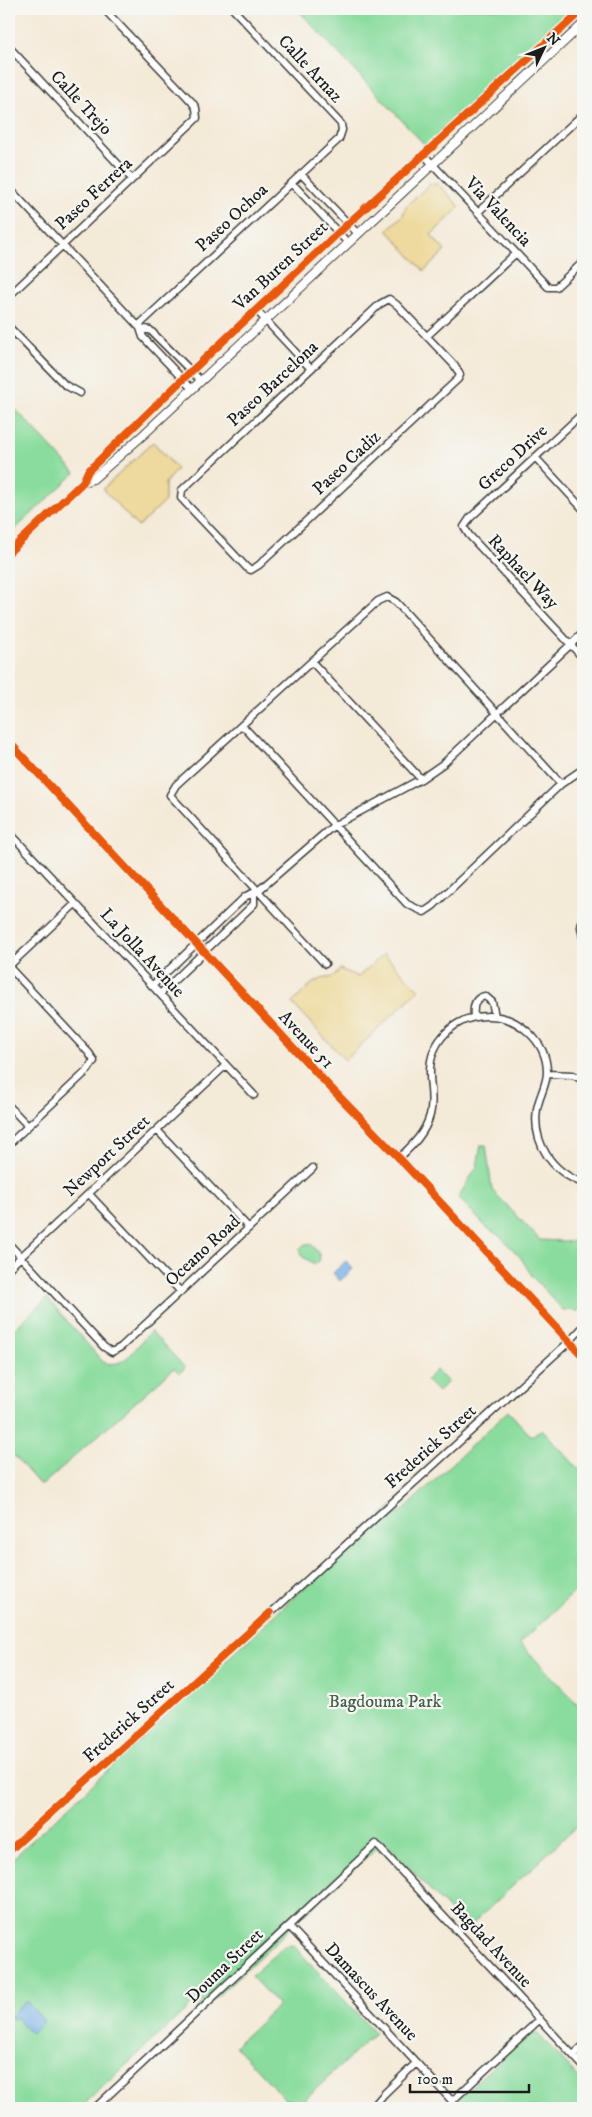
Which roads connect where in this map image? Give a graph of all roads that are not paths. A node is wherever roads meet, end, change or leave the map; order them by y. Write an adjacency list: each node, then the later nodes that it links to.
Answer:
1 (104, 9): 11 (street, Paseo Ferrera)
2 (233, 9): 7 (street, Calle Arnaz)
3 (583, 10): 8 (street, Van Buren Street)
4 (583, 24): 9 (street, Van Buren Street)
5 (9, 47): 11 (street, Calle Trejo)
6 (583, 114): 14 (street)
7 (342, 130): 10 (street, Paseo Ochoa)
8 (423, 154): 9 (street, Via Valencia); 15 (street, Van Buren Street)
9 (433, 164): 14 (street, Via Valencia); 17 (street, Van Buren Street)
10 (301, 174): 12 (street, Paseo Ochoa); 15 (street)
11 (132, 179): 19 (street, Paseo Ferrera)
12 (292, 183): 16 (street); 26 (street, Paseo Ochoa)
13 (9, 188): 19 (street)
14 (478, 212): 20 (street, Via Valencia)
15 (348, 224): 16 (street, Van Buren Street); 17 (street)
16 (338, 233): 18 (street); 23 (street, Van Buren Street)
17 (358, 234): 18 (street, Van Buren Street)
18 (348, 243): 24 (street, Van Buren Street)
19 (62, 245): 22 (street, Paseo Ferrera); 26 (street)
20 (516, 253): 21 (street, Via Valencia); 27 (street)
21 (583, 262)
22 (9, 296)
23 (256, 310): 24 (street); 29 (street, Van Buren Street)
24 (266, 320): 28 (street); 31 (street, Van Buren Street)
25 (9, 326): 33 (street)
26 (139, 327): 29 (street); 30 (street)
27 (427, 336): 28 (street, Paseo Barcelona); 40 (street, Paseo Cadiz)
28 (311, 369): 40 (street, Paseo Barcelona)
29 (191, 371): 30 (street, Van Buren Street); 31 (street)
30 (183, 379): 32 (street); 36 (street, Van Buren Street)
31 (200, 381): 32 (street, Van Buren Street)
32 (192, 389): 36 (street, Van Buren Street)
33 (80, 393)
34 (583, 412): 35 (street, Greco Drive)
35 (535, 458): 37 (street); 38 (street, Greco Drive)
36 (83, 482): 39 (street, Van Buren Street)
37 (583, 509)
38 (464, 527): 42 (street, Raphael Way)
39 (9, 552)
40 (251, 570)
41 (583, 634): 42 (street)
42 (571, 645): 43 (street, Raphael Way); 45 (street)
43 (583, 658)
44 (312, 662): 45 (street); 46 (street); 49 (street)
45 (497, 714): 49 (street); 50 (street)
46 (242, 725): 51 (street); 53 (street)
47 (9, 742): 57 (street, Avenue 51)
48 (583, 769): 50 (street)
49 (421, 779): 51 (street)
50 (562, 784): 51 (street)
51 (333, 826): 53 (street)
52 (9, 832): 54 (street, La Jolla Avenue)
53 (256, 893): 57 (street); 58 (street); 59 (street)
54 (75, 904): 60 (street); 61 (street, La Jolla Avenue)
55 (583, 918): 56 (street)
56 (583, 936)
57 (196, 944): 58 (street, Avenue 51); 61 (street)
58 (204, 952): 62 (street); 73 (street, Avenue 51)
59 (325, 964)
60 (9, 966): 70 (street)
61 (152, 986): 62 (street, La Jolla Avenue)
62 (160, 994): 65 (street, La Jolla Avenue)
63 (474, 1016): 64 (street); 64 (street); 73 (street)
64 (496, 1016): 66 (street)
65 (226, 1065): 68 (street, La Jolla Avenue); 71 (street, Newport Street)
66 (547, 1074): 67 (street); 75 (street)
67 (583, 1080)
68 (254, 1095)
69 (9, 1106): 70 (street)
70 (28, 1126): 72 (street)
71 (157, 1130): 76 (street, Newport Street); 77 (street)
72 (9, 1144)
73 (399, 1158): 83 (street, Avenue 51)
74 (313, 1168): 77 (street, Oceano Road)
75 (583, 1183)
76 (89, 1194): 79 (street, Newport Street); 81 (street)
77 (249, 1228): 81 (street, Oceano Road)
78 (9, 1244): 79 (street)
79 (21, 1257): 80 (street, Newport Street); 81 (street, Oceano Road)
80 (9, 1268)
81 (181, 1292)
82 (583, 1327): 83 (street, Frederick Street)
83 (570, 1341): 84 (street, Avenue 51); 86 (street, Frederick Street)
84 (583, 1356)
85 (376, 1844): 87 (street, Douma Street); 88 (street, Bagdad Avenue)
86 (9, 1851)
87 (289, 1926): 91 (street, Damascus Avenue); 93 (street, Douma Street)
88 (540, 2019): 90 (street, Bagdad Avenue); 91 (street, Damascus Avenue)
89 (583, 2046): 90 (street)
90 (574, 2055): 92 (street, Bagdad Avenue)
91 (416, 2063): 94 (street)
92 (583, 2066)
93 (95, 2108)
94 (372, 2108)

